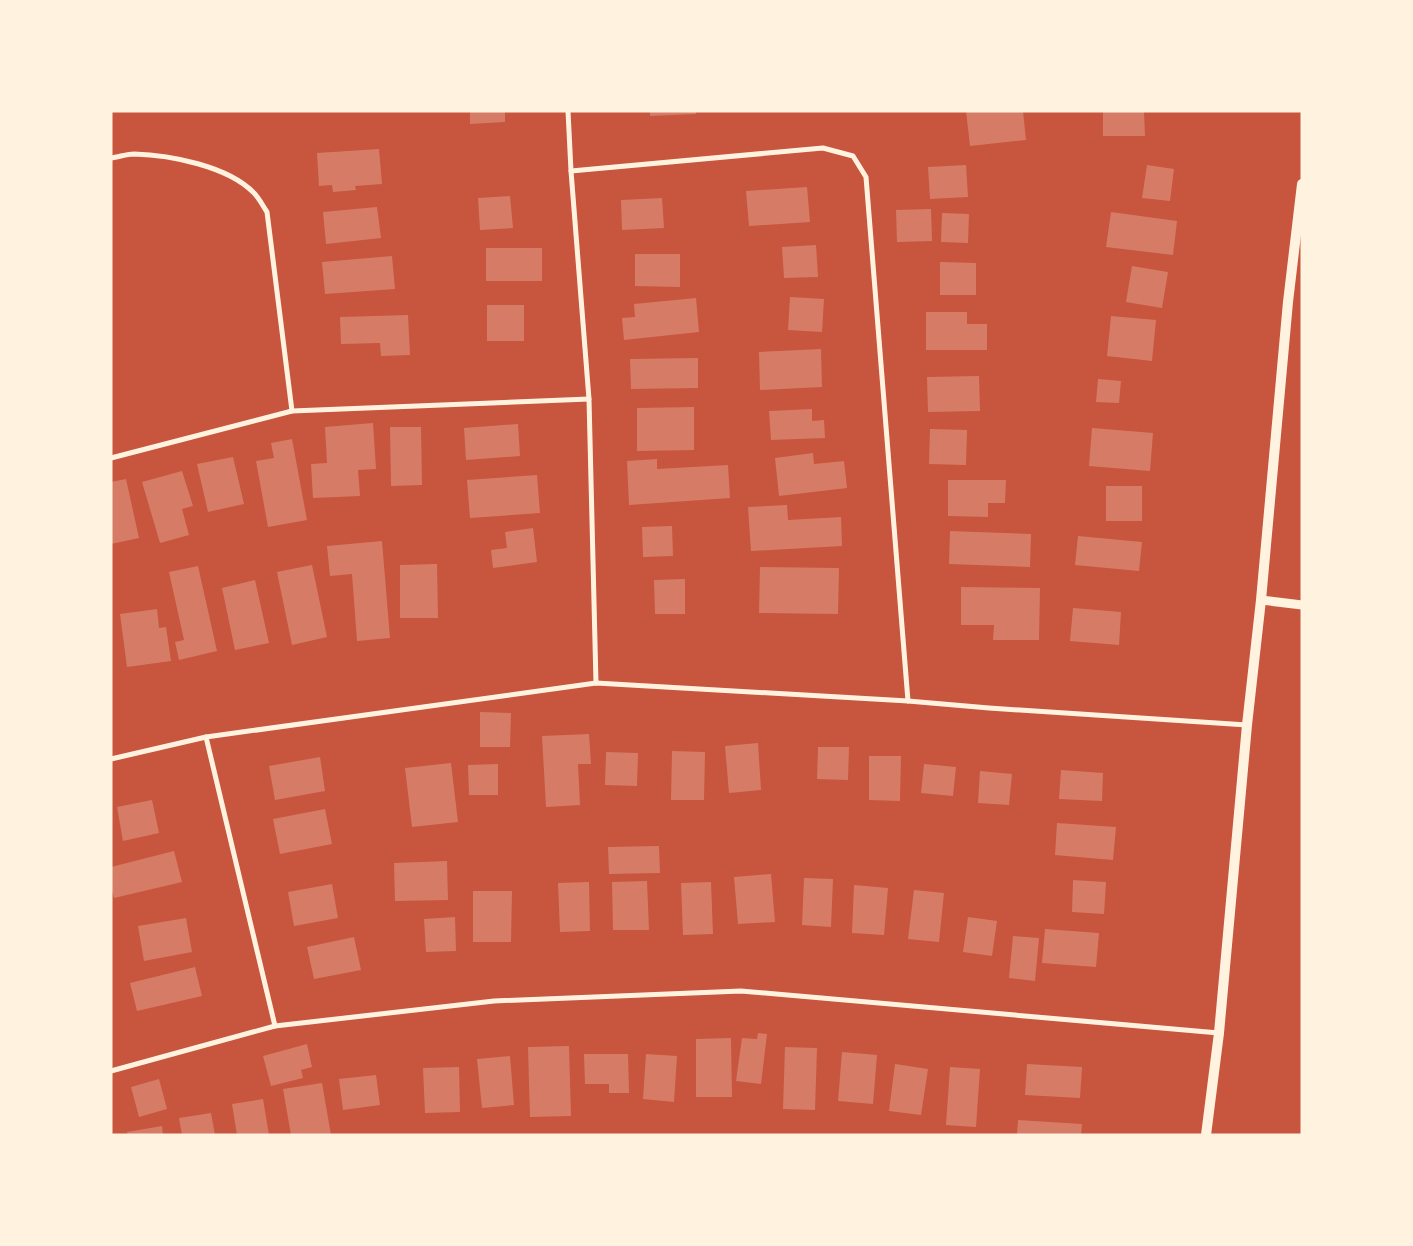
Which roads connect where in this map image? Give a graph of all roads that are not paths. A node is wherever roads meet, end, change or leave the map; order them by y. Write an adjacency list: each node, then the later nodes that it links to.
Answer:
1 (568, 111): 3 (street)
2 (111, 158): 6 (street)
3 (571, 171): 5 (street); 11 (street)
4 (1302, 184): 8 (main road)
5 (590, 399): 6 (street); 10 (street)
6 (292, 411): 7 (street)
7 (111, 458)
8 (1261, 600): 9 (street); 12 (main road)
9 (1302, 605)
10 (596, 683): 11 (street); 13 (street)
11 (908, 701): 12 (street)
12 (1247, 725): 16 (main road)
13 (206, 737): 14 (street); 15 (street)
14 (111, 759)
15 (275, 1026): 16 (street); 17 (street)
16 (1219, 1033): 18 (main road)
17 (111, 1071)
18 (1206, 1135)

